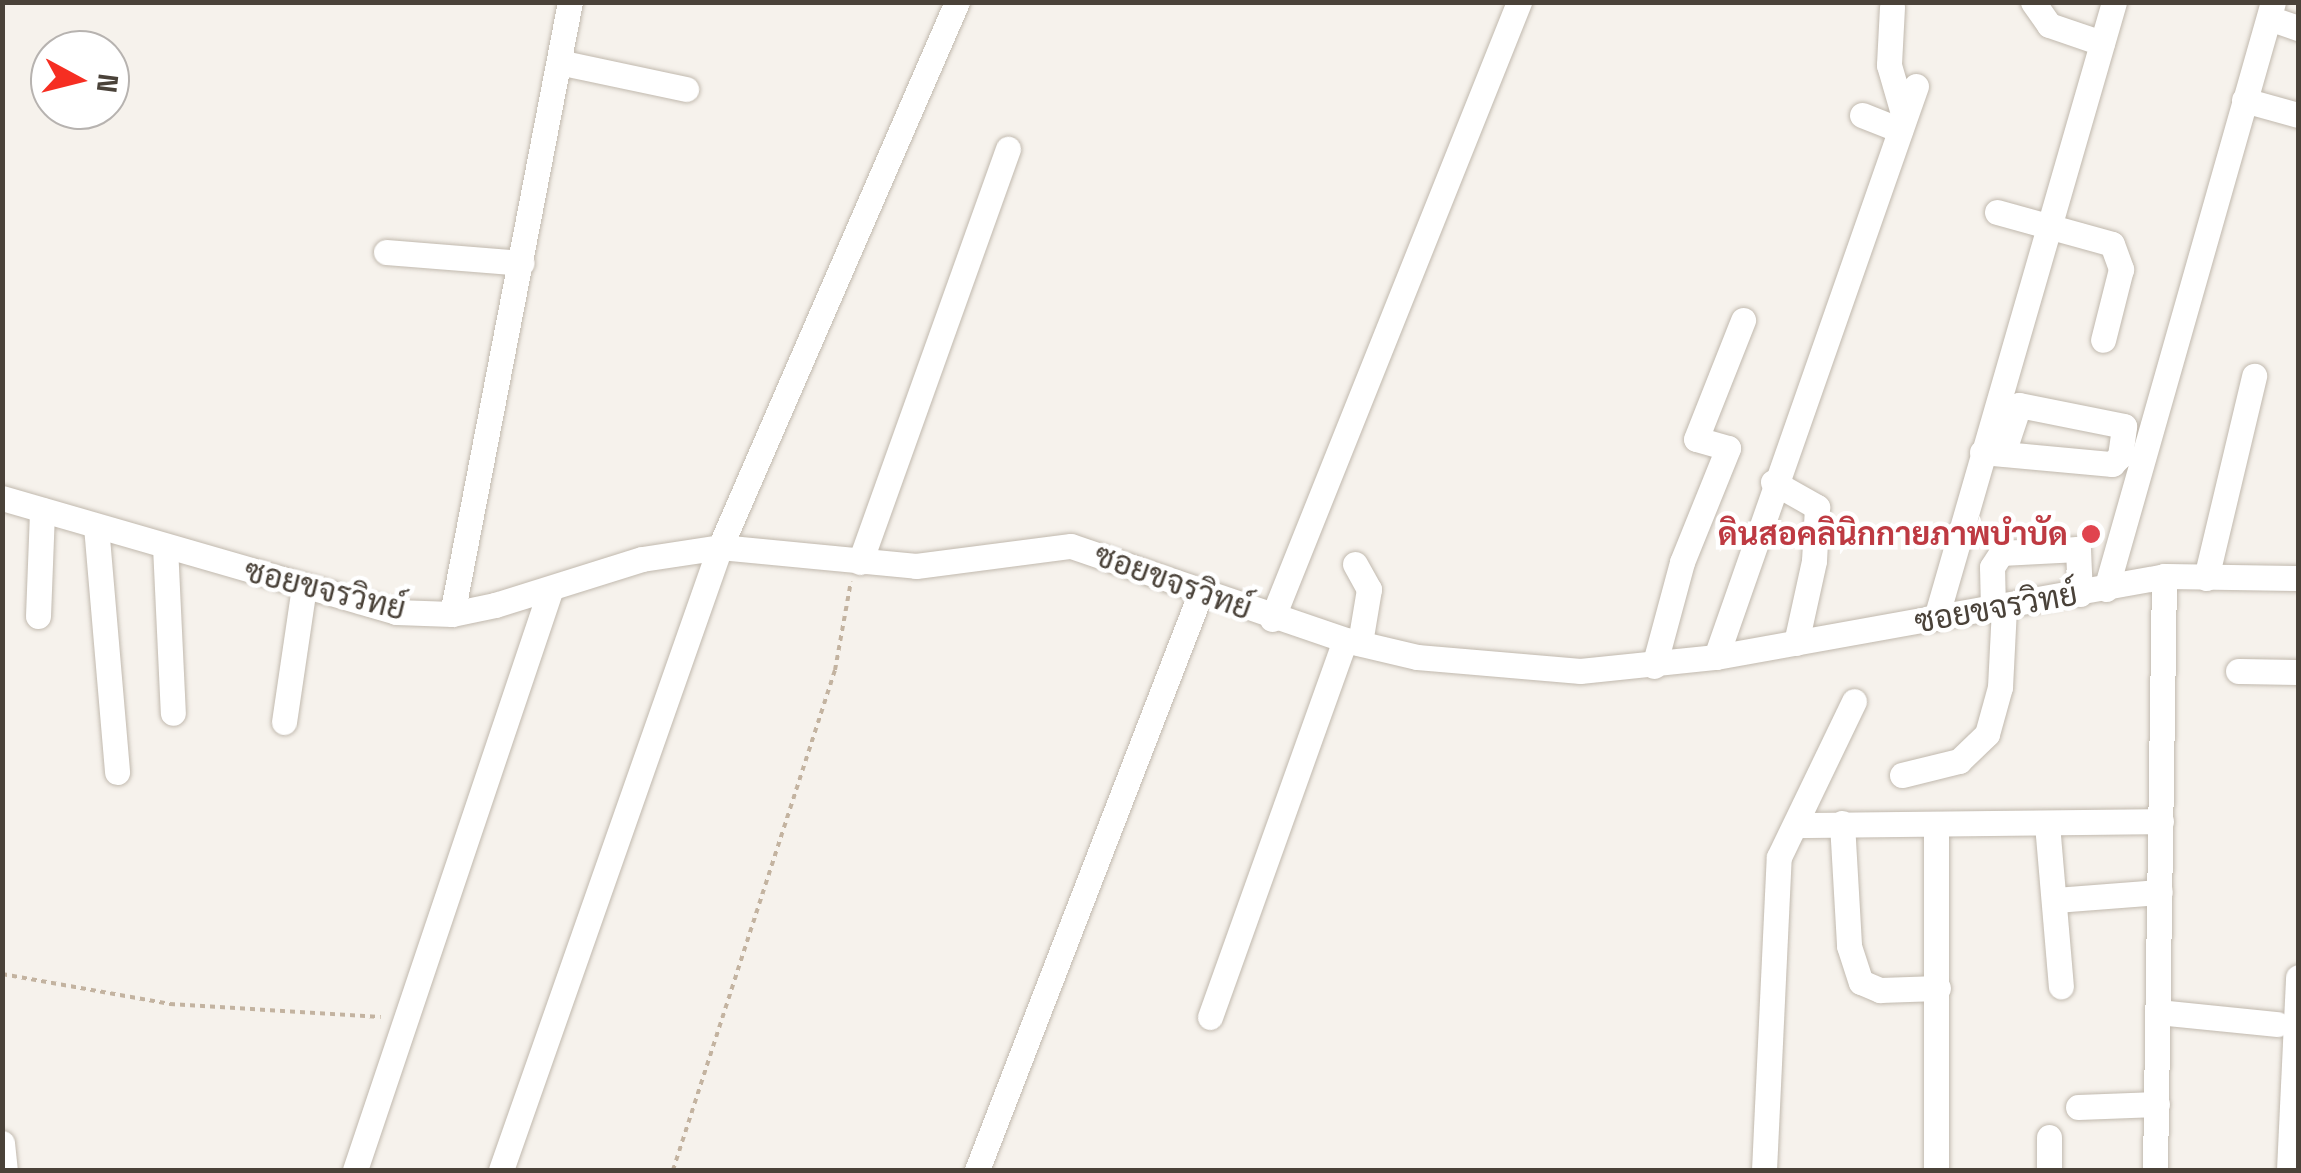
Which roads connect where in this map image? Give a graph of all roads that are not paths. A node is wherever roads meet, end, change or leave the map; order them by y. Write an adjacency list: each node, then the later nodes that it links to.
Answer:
1 (570, 2): 10 (street)
2 (958, 2): 30 (street)
3 (1518, 2): 44 (street)
4 (2033, 2): 9 (street)
5 (2114, 2): 9 (street)
6 (1892, 8): 16 (street)
7 (2271, 10): 8 (street); 13 (street)
8 (2298, 28)
9 (2102, 42): 19 (street)
10 (559, 62): 12 (street); 21 (street)
11 (1916, 86): 16 (street)
12 (686, 88)
13 (2244, 100): 15 (street); 37 (street)
14 (1862, 115): 16 (street)
15 (2298, 115)
16 (1902, 124): 25 (street)
17 (1008, 149): 31 (street)
18 (1997, 212): 19 (street)
19 (2048, 226): 23 (street); 45 (street)
20 (386, 252): 21 (street)
21 (522, 263): 42 (street)
22 (1742, 320): 49 (street)
23 (2104, 340)
24 (2254, 376): 34 (street)
25 (1773, 482): 47 (street); 48 (street)
26 (2, 498): 27 (street, ซอยขจรวิทย์)
27 (42, 510): 28 (street, ซอยขจรวิทย์); 43 (street)
28 (96, 526): 29 (street, ซอยขจรวิทย์); 55 (street)
29 (165, 546): 36 (street, ซอยขจรวิทย์); 53 (street)
30 (720, 546): 31 (street, ซอยขจรวิทย์); 38 (street, ซอยขจรวิทย์); 76 (street)
31 (858, 562): 39 (street, ซอยขจรวิทย์)
32 (1355, 564): 46 (street)
33 (2164, 576): 34 (street, ซอยขจรวิทย์); 37 (street, ซอยขจรวิทย์); 57 (street)
34 (2206, 578): 35 (street, ซอยขจรวิทย์)
35 (2298, 578)
36 (304, 586): 42 (street, ซอยขจรวิทย์); 54 (street)
37 (2106, 589): 40 (street, ซอยขจรวิทย์)
38 (550, 590): 42 (street, ซอยขจรวิทย์); 75 (street)
39 (1202, 592): 44 (street, ซอยขจรวิทย์); 77 (street)
40 (2080, 594): 41 (street, ซอยขจรวิทย์); 41 (street)
41 (1998, 609): 45 (street, ซอยขจรวิทย์); 56 (street)
42 (452, 614)
43 (38, 616)
44 (1272, 618): 46 (street, ซอยขจรวิทย์)
45 (1936, 618): 47 (street, ซอยขจรวิทย์)
46 (1353, 642): 49 (street, ซอยขจรวิทย์); 68 (street)
47 (1796, 642): 48 (street, ซอยขจรวิทย์)
48 (1716, 657): 49 (street, ซอยขจรวิทย์)
49 (1654, 666)
50 (2238, 671): 51 (street)
51 (2298, 672)
52 (1854, 701): 60 (street)
53 (173, 713)
54 (284, 722)
55 (117, 772)
56 (1902, 776)
57 (2160, 821): 59 (street); 62 (street)
58 (1842, 823): 60 (street); 61 (street); 66 (street)
59 (2047, 824): 61 (street); 63 (street)
60 (1798, 825): 78 (street)
61 (1936, 826): 66 (street)
62 (2160, 892): 63 (street); 67 (street)
63 (2056, 900): 65 (street)
64 (2298, 976): 82 (street)
65 (2061, 986)
66 (1938, 988): 79 (street)
67 (2158, 1012): 69 (street); 70 (street)
68 (1210, 1017)
69 (2277, 1024)
70 (2157, 1104): 71 (street); 81 (street)
71 (2078, 1106)
72 (2049, 1137): 80 (street)
73 (3, 1142): 74 (street)
74 (6, 1170)
75 (355, 1170)
76 (500, 1170)
77 (977, 1170)
78 (1764, 1170)
79 (1936, 1170)
80 (2049, 1170)
81 (2155, 1170)
82 (2289, 1170)

